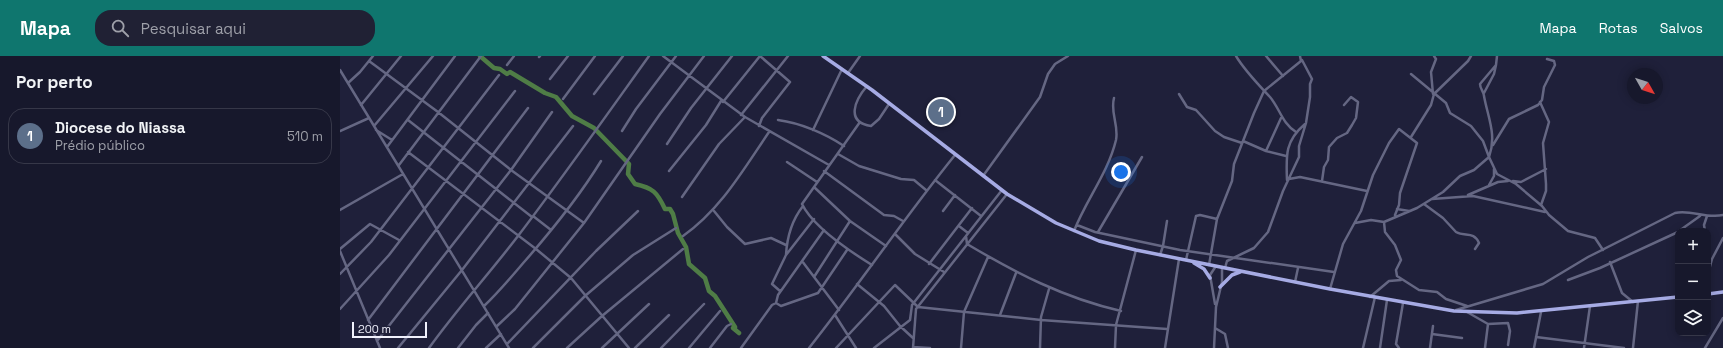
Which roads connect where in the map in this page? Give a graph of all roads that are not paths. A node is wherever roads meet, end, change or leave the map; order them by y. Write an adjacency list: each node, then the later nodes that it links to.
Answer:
1 (373, 56): 28 (street)
2 (401, 56): 36 (street)
3 (433, 56): 44 (street)
4 (455, 56): 54 (street)
5 (481, 56): 61 (street)
6 (514, 56): 30 (street)
7 (568, 56): 41 (street)
8 (595, 56): 53 (street)
9 (623, 56): 48 (street)
10 (649, 56): 130 (street)
11 (663, 56): 29 (street)
12 (676, 56): 29 (street)
13 (704, 56): 39 (street)
14 (732, 56): 45 (street)
15 (760, 56): 32 (street); 55 (street)
16 (788, 56): 32 (street)
17 (823, 56): 33 (main road)
18 (860, 56): 35 (street)
19 (1068, 56): 112 (street)
20 (1236, 56): 47 (street)
21 (1266, 56): 40 (street)
22 (1300, 56): 27 (street)
23 (1434, 56): 50 (street)
24 (1471, 56): 50 (street)
25 (1497, 56): 31 (street)
26 (1547, 59): 56 (street)
27 (1302, 60): 40 (street); 70 (street)
28 (369, 61): 36 (street); 42 (street)
29 (671, 62): 39 (street); 79 (street)
30 (507, 65)
31 (1496, 65): 51 (street); 51 (street)
32 (777, 69): 63 (street); 73 (street)
33 (842, 69): 35 (main road); 76 (street)
34 (340, 70): 42 (street)
35 (848, 73): 43 (main road)
36 (386, 74): 44 (street); 58 (street)
37 (1412, 74): 50 (street)
38 (499, 75): 75 (street)
39 (689, 76): 45 (street); 162 (street)
40 (1283, 76): 47 (street)
41 (550, 79)
42 (348, 83): 58 (street)
43 (866, 86): 57 (main road); 69 (street)
44 (405, 87): 54 (street); 71 (street)
45 (706, 89): 55 (street); 86 (street)
46 (515, 91): 84 (street)
47 (1264, 92): 66 (street); 85 (street)
48 (594, 94)
49 (1179, 94): 85 (street)
50 (1434, 94): 82 (street); 98 (street)
51 (1484, 94): 87 (street)
52 (1114, 98): 164 (street)
53 (563, 100)
54 (422, 101): 61 (street); 67 (street)
55 (722, 101): 63 (street); 108 (street)
56 (1540, 102): 87 (street); 106 (street)
57 (889, 104): 69 (street); 94 (main road)
58 (361, 105): 64 (street)
59 (1344, 105): 117 (street)
60 (528, 108): 95 (street)
61 (438, 112): 75 (street); 78 (street)
62 (552, 112): 107 (street)
63 (741, 115): 65 (street)
64 (369, 118): 71 (street); 77 (street)
65 (744, 118): 73 (street); 131 (street)
66 (1281, 118): 81 (street); 91 (street)
67 (408, 120): 78 (street); 83 (street)
68 (778, 120): 76 (street)
69 (860, 122): 88 (street)
70 (1306, 123): 81 (street); 113 (street)
71 (374, 126): 74 (street)
72 (573, 126): 119 (street)
73 (759, 126): 80 (street)
74 (376, 129): 83 (street); 89 (street)
75 (458, 129): 84 (street); 90 (street)
76 (813, 130): 88 (street)
77 (340, 131)
78 (424, 132): 90 (street); 92 (street)
79 (622, 132)
80 (769, 132): 103 (street); 145 (street)
81 (1296, 132): 96 (street)
82 (1411, 137): 126 (street); 140 (street)
83 (392, 140): 89 (street)
84 (476, 142): 95 (street); 100 (street)
85 (1243, 142): 91 (street); 156 (street)
86 (667, 144)
87 (1493, 145): 98 (street)
88 (844, 146): 93 (street)
89 (387, 147): 102 (street)
90 (443, 148): 100 (street); 104 (street)
91 (1266, 151): 96 (street)
92 (408, 152): 102 (street); 104 (street)
93 (838, 154): 103 (street); 124 (street)
94 (955, 155): 112 (main road); 114 (street)
95 (494, 156): 107 (street); 111 (street)
96 (1286, 156): 113 (street)
97 (1142, 157): 174 (street)
98 (1488, 157): 105 (street); 133 (street)
99 (601, 161): 143 (street)
100 (461, 162): 111 (street); 116 (street)
101 (787, 162): 118 (street)
102 (399, 165): 110 (street)
103 (829, 165): 109 (street)
104 (428, 167): 116 (street); 122 (street)
105 (1494, 169): 115 (street); 120 (street)
106 (1546, 169): 115 (street); 136 (street)
107 (511, 170): 119 (street); 123 (street)
108 (669, 171)
109 (824, 171): 118 (street); 159 (street)
110 (403, 174): 122 (street); 141 (street)
111 (479, 176): 123 (street); 128 (street)
112 (983, 176): 125 (main road)
113 (1288, 179): 117 (street); 200 (street)
114 (935, 180): 124 (street); 129 (street)
115 (1510, 180): 120 (street); 136 (street)
116 (447, 181): 128 (street); 142 (street)
117 (1322, 181): 126 (street)
118 (817, 182): 121 (street)
119 (529, 183): 130 (street); 134 (street)
120 (1488, 187): 132 (street)
121 (814, 188): 137 (street); 158 (street)
122 (412, 189): 142 (street); 169 (street)
123 (495, 190): 134 (street); 138 (street)
124 (926, 190): 159 (street)
125 (1002, 190): 127 (main road); 151 (street)
126 (1367, 191): 163 (street)
127 (1007, 194): 173 (main road); 183 (street)
128 (464, 195): 138 (street); 170 (street)
129 (955, 195): 139 (street); 146 (street)
130 (548, 196): 143 (street); 154 (street)
131 (682, 197)
132 (1464, 197): 133 (street); 148 (street)
133 (1432, 199): 135 (street)
134 (513, 202): 154 (street); 157 (street)
135 (1424, 204): 147 (street); 189 (street)
136 (1541, 205): 148 (street)
137 (803, 206): 155 (street); 184 (street)
138 (482, 207): 157 (street); 190 (street)
139 (972, 208): 151 (street); 165 (street)
140 (1397, 208): 147 (street); 152 (street)
141 (340, 210)
142 (424, 210): 170 (street); 181 (street)
143 (568, 210): 162 (street); 171 (street)
144 (638, 211): 222 (street)
145 (714, 211): 179 (street); 184 (street)
146 (943, 211)
147 (1409, 211): 152 (street)
148 (1545, 212): 194 (street)
149 (1700, 215): 153 (street); 167 (street); 194 (street)
150 (1723, 215): 153 (street)
151 (981, 216): 177 (street)
152 (1395, 216): 161 (street)
153 (1707, 216): 168 (street)
154 (533, 217): 171 (street); 178 (street)
155 (814, 219): 172 (street); 197 (street)
156 (1217, 219): 193 (street); 196 (street)
157 (498, 220): 178 (street); 214 (street)
158 (850, 221): 182 (street); 185 (street)
159 (903, 221): 176 (street)
160 (1167, 221): 186 (street)
161 (1384, 222): 163 (street); 224 (street)
162 (584, 223): 204 (street)
163 (1355, 223): 219 (street)
164 (1077, 225): 173 (street); 174 (street)
165 (959, 226): 177 (street); 206 (street)
166 (676, 228): 237 (street)
167 (1683, 228)
168 (1704, 228)
169 (380, 230): 181 (street); 195 (street); 211 (street)
170 (437, 230): 190 (street); 269 (street)
171 (551, 230): 187 (street)
172 (824, 230): 182 (street); 202 (street)
173 (1074, 231): 192 (main road)
174 (1098, 232): 186 (street)
175 (1675, 233): 205 (street)
176 (895, 234): 185 (street); 206 (street)
177 (967, 234): 183 (street); 215 (street)
178 (518, 236): 187 (street); 233 (street)
179 (683, 236)
180 (1723, 238): 207 (street)
181 (399, 240): 232 (street)
182 (838, 241): 191 (street); 221 (street)
183 (967, 244): 199 (street); 217 (street)
184 (786, 245): 197 (street)
185 (886, 246): 208 (street)
186 (1163, 246): 193 (street); 198 (street)
187 (536, 249): 204 (street); 249 (street)
188 (683, 249): 266 (street)
189 (1475, 249)
190 (449, 250): 214 (street); 287 (street)
191 (847, 250): 208 (street); 229 (street)
192 (1136, 250): 198 (main road); 257 (street)
193 (1187, 250): 196 (street); 203 (street)
194 (1603, 250): 250 (street)
195 (340, 251): 211 (street)
196 (1212, 254): 200 (street); 209 (street)
197 (786, 255): 234 (street)
198 (1160, 255): 201 (main road)
199 (988, 257): 218 (street); 259 (street)
200 (1233, 258): 212 (street); 213 (street)
201 (1179, 259): 203 (main road); 279 (street)
202 (802, 261): 221 (street); 234 (street)
203 (1187, 261): 209 (main road); 223 (main road)
204 (552, 262): 222 (street); 275 (street)
205 (1610, 262): 225 (street); 244 (street)
206 (929, 264): 215 (street)
207 (1711, 264)
208 (872, 265): 227 (street)
209 (1209, 265): 210 (main road)
210 (1216, 266): 212 (main road); 223 (street)
211 (347, 267): 220 (street); 232 (street)
212 (1223, 268): 216 (main road); 228 (street)
213 (1298, 268): 219 (street); 226 (street)
214 (462, 270): 233 (street); 293 (street)
215 (939, 270): 217 (street); 243 (street)
216 (1241, 271): 226 (main road); 228 (main road)
217 (944, 272): 252 (street)
218 (1016, 272): 230 (street); 265 (street)
219 (1334, 272): 231 (street)
220 (340, 274)
221 (814, 277): 229 (street)
222 (571, 278): 237 (street); 289 (street)
223 (1210, 278): 253 (street)
224 (1401, 280): 238 (street); 250 (street)
225 (1568, 280)
226 (1295, 282): 231 (main road)
227 (857, 284): 242 (street); 255 (street)
228 (1220, 287): 253 (street)
229 (823, 289): 245 (street); 255 (street)
230 (1049, 289): 257 (street); 271 (street)
231 (1330, 289): 238 (main road)
232 (357, 291): 254 (street); 269 (street)
233 (474, 291): 249 (street); 294 (street)
234 (780, 291): 245 (street)
235 (1723, 292): 236 (main road)
236 (1711, 294)
237 (585, 296): 266 (street); 298 (street)
238 (1372, 297): 240 (main road); 318 (street)
239 (1675, 297): 241 (main road)
240 (1387, 300): 246 (main road); 319 (street)
241 (1638, 301): 244 (main road); 326 (street)
242 (879, 302): 243 (street); 276 (street); 283 (street)
243 (914, 302): 252 (street); 270 (street)
244 (1633, 302): 251 (main road)
245 (776, 303): 306 (street)
246 (1403, 303): 258 (main road); 320 (street)
247 (649, 304): 281 (street)
248 (704, 304): 303 (street)
249 (484, 306): 262 (street)
250 (1468, 306): 258 (street)
251 (1590, 306): 261 (main road); 288 (street)
252 (918, 307): 259 (street); 267 (street)
253 (1216, 307): 278 (street)
254 (340, 309)
255 (839, 310): 263 (street)
256 (720, 311): 304 (street)
257 (1121, 311): 274 (street)
258 (1454, 311): 260 (main road)
259 (964, 312): 265 (street); 312 (street)
260 (1467, 312): 261 (main road); 273 (street)
261 (1541, 312): 284 (street)
262 (488, 313): 275 (street); 295 (street)
263 (835, 314): 283 (street); 307 (street)
264 (669, 315): 302 (street)
265 (1000, 315): 271 (street)
266 (602, 316): 281 (street); 299 (street)
267 (914, 317): 270 (street); 285 (street)
268 (1723, 318): 327 (street)
269 (368, 320): 287 (street)
270 (910, 320): 276 (street)
271 (1041, 320): 274 (street); 313 (street)
272 (731, 324): 305 (street)
273 (1488, 324): 290 (street); 322 (street)
274 (1116, 325): 279 (street); 314 (street)
275 (497, 326): 280 (street)
276 (900, 326): 285 (street); 310 (street)
277 (1433, 326): 282 (street)
278 (1215, 328): 316 (street); 317 (street)
279 (1167, 330): 315 (street)
280 (501, 334): 289 (street); 296 (street)
281 (616, 334): 300 (street); 301 (street)
282 (1432, 334): 286 (street); 321 (street)
283 (848, 336): 308 (street); 309 (street)
284 (1536, 337): 288 (street); 323 (street)
285 (913, 338): 291 (street)
286 (1462, 338)
287 (377, 341): 292 (street)
288 (1584, 343): 324 (street); 325 (street)
289 (507, 344): 297 (street)
290 (1508, 345)
291 (913, 347): 311 (street)
292 (380, 348)
293 (398, 348)
294 (429, 348)
295 (458, 348)
296 (486, 348)
297 (509, 348)
298 (533, 348)
299 (567, 348)
300 (602, 348)
301 (628, 348)
302 (636, 348)
303 (661, 348)
304 (689, 348)
305 (710, 348)
306 (741, 348)
307 (808, 348)
308 (836, 348)
309 (856, 348)
310 (874, 348)
311 (930, 348)
312 (960, 348)
313 (1040, 348)
314 (1115, 348)
315 (1165, 348)
316 (1214, 348)
317 (1228, 348)
318 (1363, 348)
319 (1380, 348)
320 (1399, 348)
321 (1430, 348)
322 (1485, 348)
323 (1534, 348)
324 (1584, 348)
325 (1624, 348)
326 (1633, 348)
327 (1705, 348)

